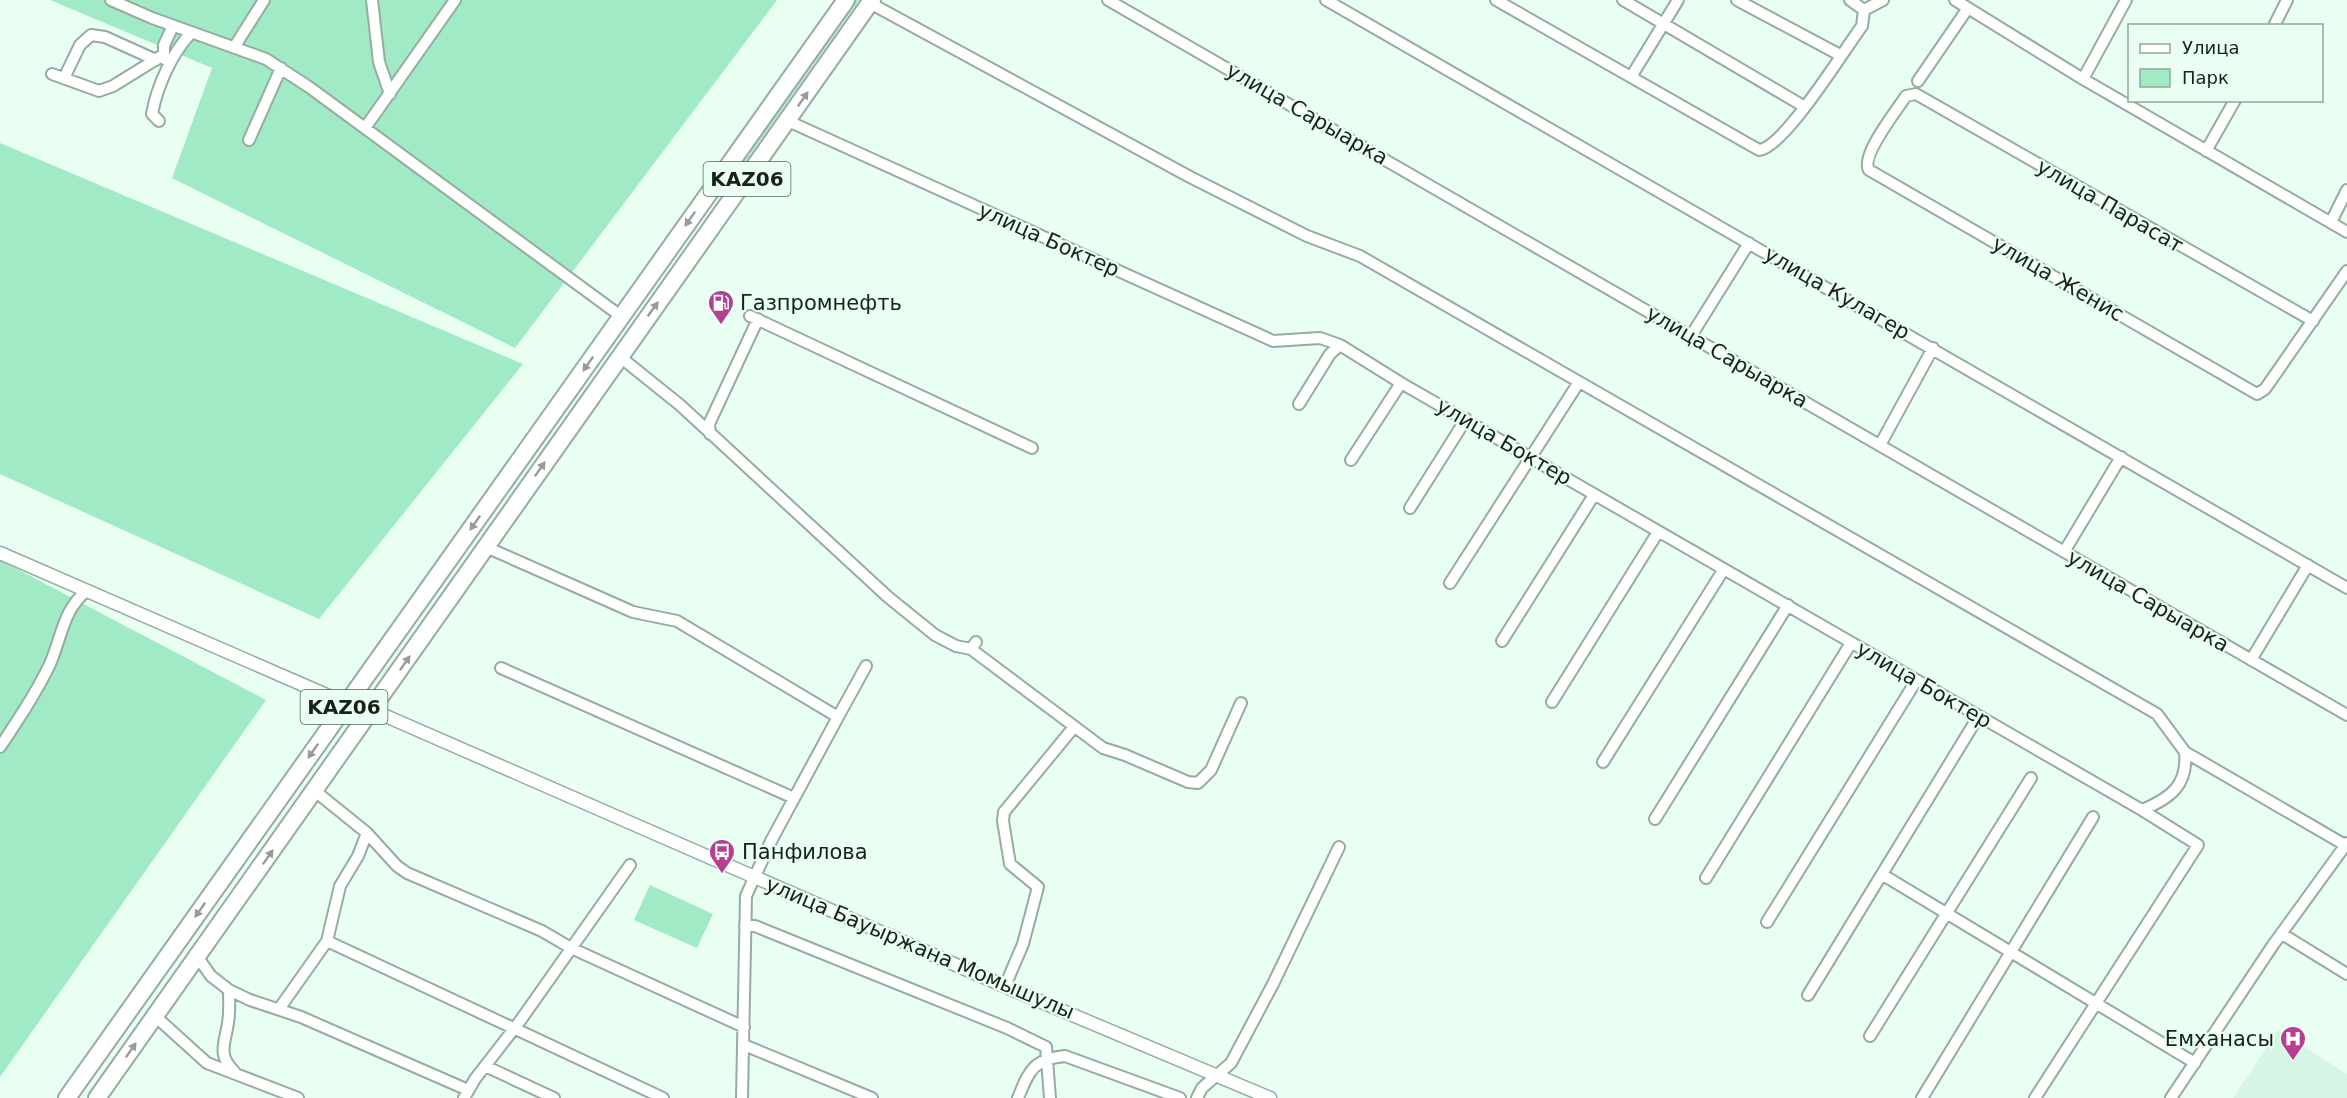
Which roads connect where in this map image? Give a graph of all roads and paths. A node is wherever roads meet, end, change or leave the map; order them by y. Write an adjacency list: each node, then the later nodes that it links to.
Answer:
1 (111, 0): 22 (street)
2 (264, 0): 24 (street)
3 (372, 0): 34 (street)
4 (454, 0): 34 (street)
5 (846, 0): 43 (highway, KАZ06)
6 (1107, 0): 52 (street, улица Сарыарка)
7 (1326, 0): 48 (street, улица Кулагер)
8 (1497, 0): 30 (street)
9 (1623, 0): 20 (street)
10 (1678, 0): 20 (street)
11 (1737, 0): 25 (street)
12 (1850, 0): 19 (street)
13 (1883, 0): 19 (street)
14 (1955, 0): 18 (street)
15 (2126, 0): 32 (street)
16 (2288, 0): 21 (street)
17 (871, 1): 39 (highway, KАZ06, one-way to 17); 56 (street)
18 (1968, 8): 32 (street); 33 (street)
19 (1864, 10): 25 (street)
20 (1663, 24): 30 (street); 37 (street)
21 (2275, 24)
22 (173, 26): 23 (street); 26 (street)
23 (191, 33): 24 (street); 28 (street)
24 (235, 46): 27 (street)
25 (1840, 55): 37 (street)
26 (159, 58): 28 (street); 31 (street); 31 (street)
27 (281, 68): 40 (street); 41 (street)
28 (167, 71): 38 (street)
29 (52, 74): 31 (street)
30 (1631, 77): 37 (street)
31 (64, 78)
32 (2084, 79): 42 (street)
33 (1918, 81)
34 (390, 94): 40 (street)
35 (1906, 96): 51 (street, улица Парасат); 51 (street, улица Женис)
36 (2234, 102): 42 (street)
37 (1805, 107)
38 (159, 121)
39 (788, 121): 45 (highway, KАZ06); 53 (street, улица Боктер)
40 (365, 128): 50 (street)
41 (249, 140)
42 (2206, 151): 46 (street)
43 (714, 185): 45 (highway); 50 (highway, KАZ06, one-way to 50)
44 (2347, 190): 46 (street)
45 (732, 198): 55 (highway, KАZ06, one-way to 45)
46 (2331, 222): 47 (street)
47 (2347, 232)
48 (1749, 243): 52 (street); 54 (street, улица Кулагер)
49 (2347, 271): 51 (street)
50 (622, 316): 86 (highway, KАZ06, one-way to 86)
51 (2313, 321)
52 (1691, 336): 61 (street, улица Сарыарка)
53 (1340, 345): 57 (street, улица Боктер); 58 (street)
54 (1933, 348): 61 (street); 64 (street, улица Кулагер)
55 (619, 356): 60 (street); 69 (highway, KАZ06, one-way to 55)
56 (1579, 382): 63 (street); 93 (street)
57 (1401, 383): 59 (street, улица Боктер); 65 (street)
58 (1299, 404)
59 (1466, 419): 63 (street, улица Боктер); 67 (street)
60 (710, 434): 62 (street); 91 (street)
61 (1880, 445): 70 (street, улица Сарыарка)
62 (1032, 448)
63 (1530, 456): 66 (street, улица Боктер); 74 (street)
64 (2121, 457): 70 (street); 72 (street, улица Кулагер)
65 (1351, 460)
66 (1594, 495): 68 (street, улица Боктер); 78 (street)
67 (1410, 508)
68 (1658, 532): 73 (street, улица Боктер); 84 (street)
69 (486, 547): 87 (highway, KАZ06, one-way to 69); 89 (street)
70 (2064, 552): 80 (street, улица Сарыарка)
71 (0, 553): 76 (street)
72 (2308, 566): 75 (street, улица Кулагер); 80 (street)
73 (1724, 569): 77 (street, улица Боктер); 94 (street)
74 (1450, 583)
75 (2347, 588)
76 (87, 591): 86 (street); 92 (street)
77 (1788, 605): 79 (street, улица Боктер); 100 (street)
78 (1502, 641)
79 (1851, 644): 83 (street, улица Боктер); 107 (street)
80 (2252, 660): 88 (street, улица Сарыарка)
81 (866, 666): 89 (street)
82 (501, 668): 97 (street)
83 (1916, 681): 90 (street, улица Боктер); 109 (street)
84 (1552, 702)
85 (1241, 703): 91 (street)
86 (347, 704): 135 (highway, KАZ06, one-way to 135)
87 (372, 711): 96 (highway, KАZ06); 106 (street, улица Бауыржана Момышулы)
88 (2347, 715)
89 (838, 717): 97 (street)
90 (1978, 717): 98 (street, улица Боктер); 105 (street)
91 (1074, 727): 117 (street)
92 (0, 747)
93 (2185, 752): 98 (street); 102 (street)
94 (1602, 762)
95 (2031, 778): 108 (street)
96 (315, 791): 101 (street); 115 (highway, KАZ06, one-way to 96)
97 (794, 798): 106 (street)
98 (2142, 810): 120 (street, улица Боктер)
99 (2093, 817): 114 (street)
100 (1655, 819)
101 (367, 834): 112 (street); 113 (street)
102 (2346, 844): 111 (street)
103 (1340, 847): 132 (street)
104 (630, 865): 113 (street)
105 (1883, 874): 108 (street); 119 (street)
106 (753, 876): 110 (street); 117 (street, улица Бауыржана Момышулы)
107 (1706, 878)
108 (1948, 912): 114 (street); 125 (street)
109 (1767, 922)
110 (745, 926): 123 (street); 127 (street)
111 (2282, 934): 116 (street); 128 (street)
112 (327, 940): 121 (street); 124 (street)
113 (571, 948): 123 (street); 124 (street)
114 (2012, 952): 120 (street); 146 (street)
115 (197, 956): 118 (street); 122 (highway, KАZ06)
116 (2347, 974)
117 (1005, 986): 130 (street, улица Бауыржана Момышулы)
118 (229, 990): 121 (street); 131 (street)
119 (1808, 995)
120 (2096, 1003): 128 (street); 147 (street)
121 (279, 1009): 134 (street)
122 (155, 1016): 131 (street); 136 (highway, KАZ06, one-way to 122)
123 (744, 1027): 126 (street)
124 (514, 1029): 129 (street); 139 (street)
125 (1870, 1036)
126 (744, 1045): 140 (street); 141 (street)
127 (1048, 1058): 142 (street); 143 (street); 144 (street)
128 (2195, 1063): 148 (street)
129 (485, 1066): 134 (street); 138 (street)
130 (1196, 1068): 132 (street, улица Бауыржана Момышулы); 133 (street)
131 (236, 1073): 137 (street)
132 (1215, 1076): 133 (street); 145 (street, улица Бауыржана Момышулы)
133 (1199, 1093)
134 (466, 1094)
135 (67, 1098)
136 (97, 1098)
137 (298, 1098)
138 (554, 1098)
139 (663, 1098)
140 (742, 1098)
141 (872, 1098)
142 (1018, 1098)
143 (1050, 1098)
144 (1180, 1098)
145 (1270, 1098)
146 (1922, 1098)
147 (2035, 1098)
148 (2171, 1098)

